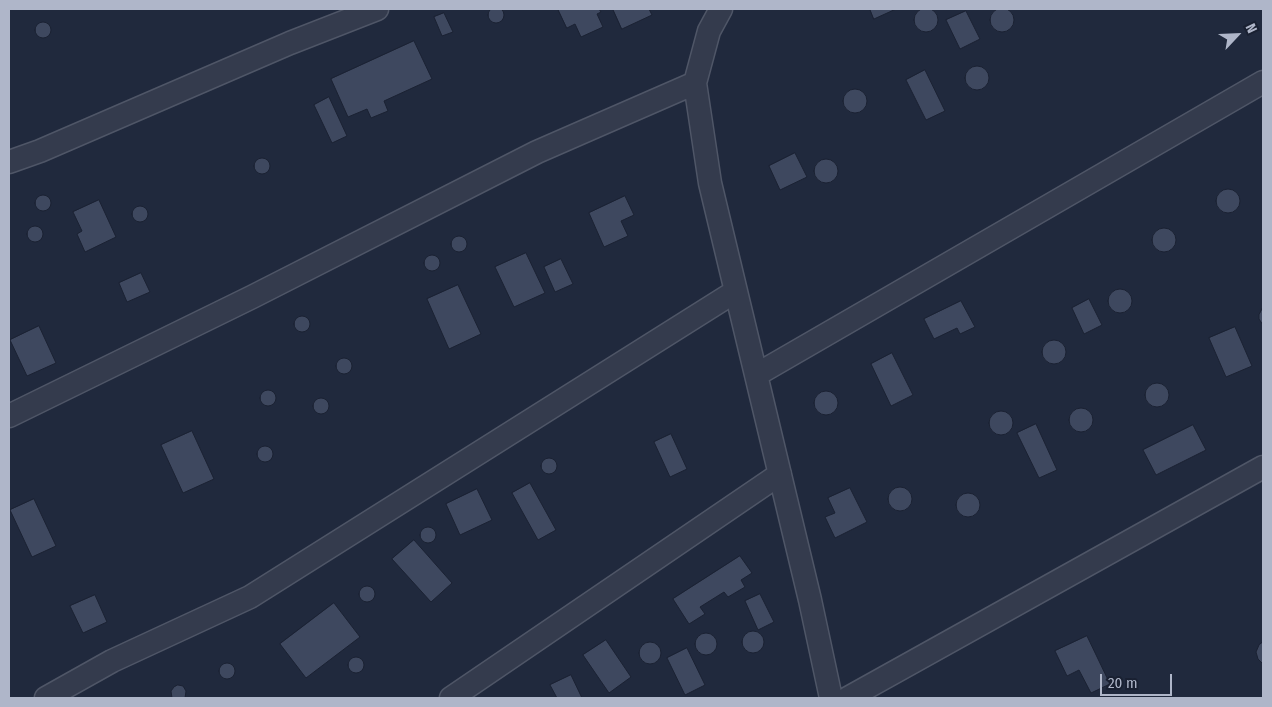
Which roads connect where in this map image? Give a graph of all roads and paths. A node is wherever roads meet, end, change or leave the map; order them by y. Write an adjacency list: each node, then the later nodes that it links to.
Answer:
1 (377, 9): 5 (street)
2 (721, 9): 4 (street)
3 (1263, 82): 7 (street)
4 (695, 83): 6 (street); 8 (street)
5 (9, 162)
6 (736, 291): 7 (street); 11 (street)
7 (756, 375): 10 (street)
8 (9, 416)
9 (1263, 468): 14 (street)
10 (780, 474): 12 (street); 13 (street)
11 (46, 698)
12 (451, 698)
13 (831, 698)
14 (848, 698)

